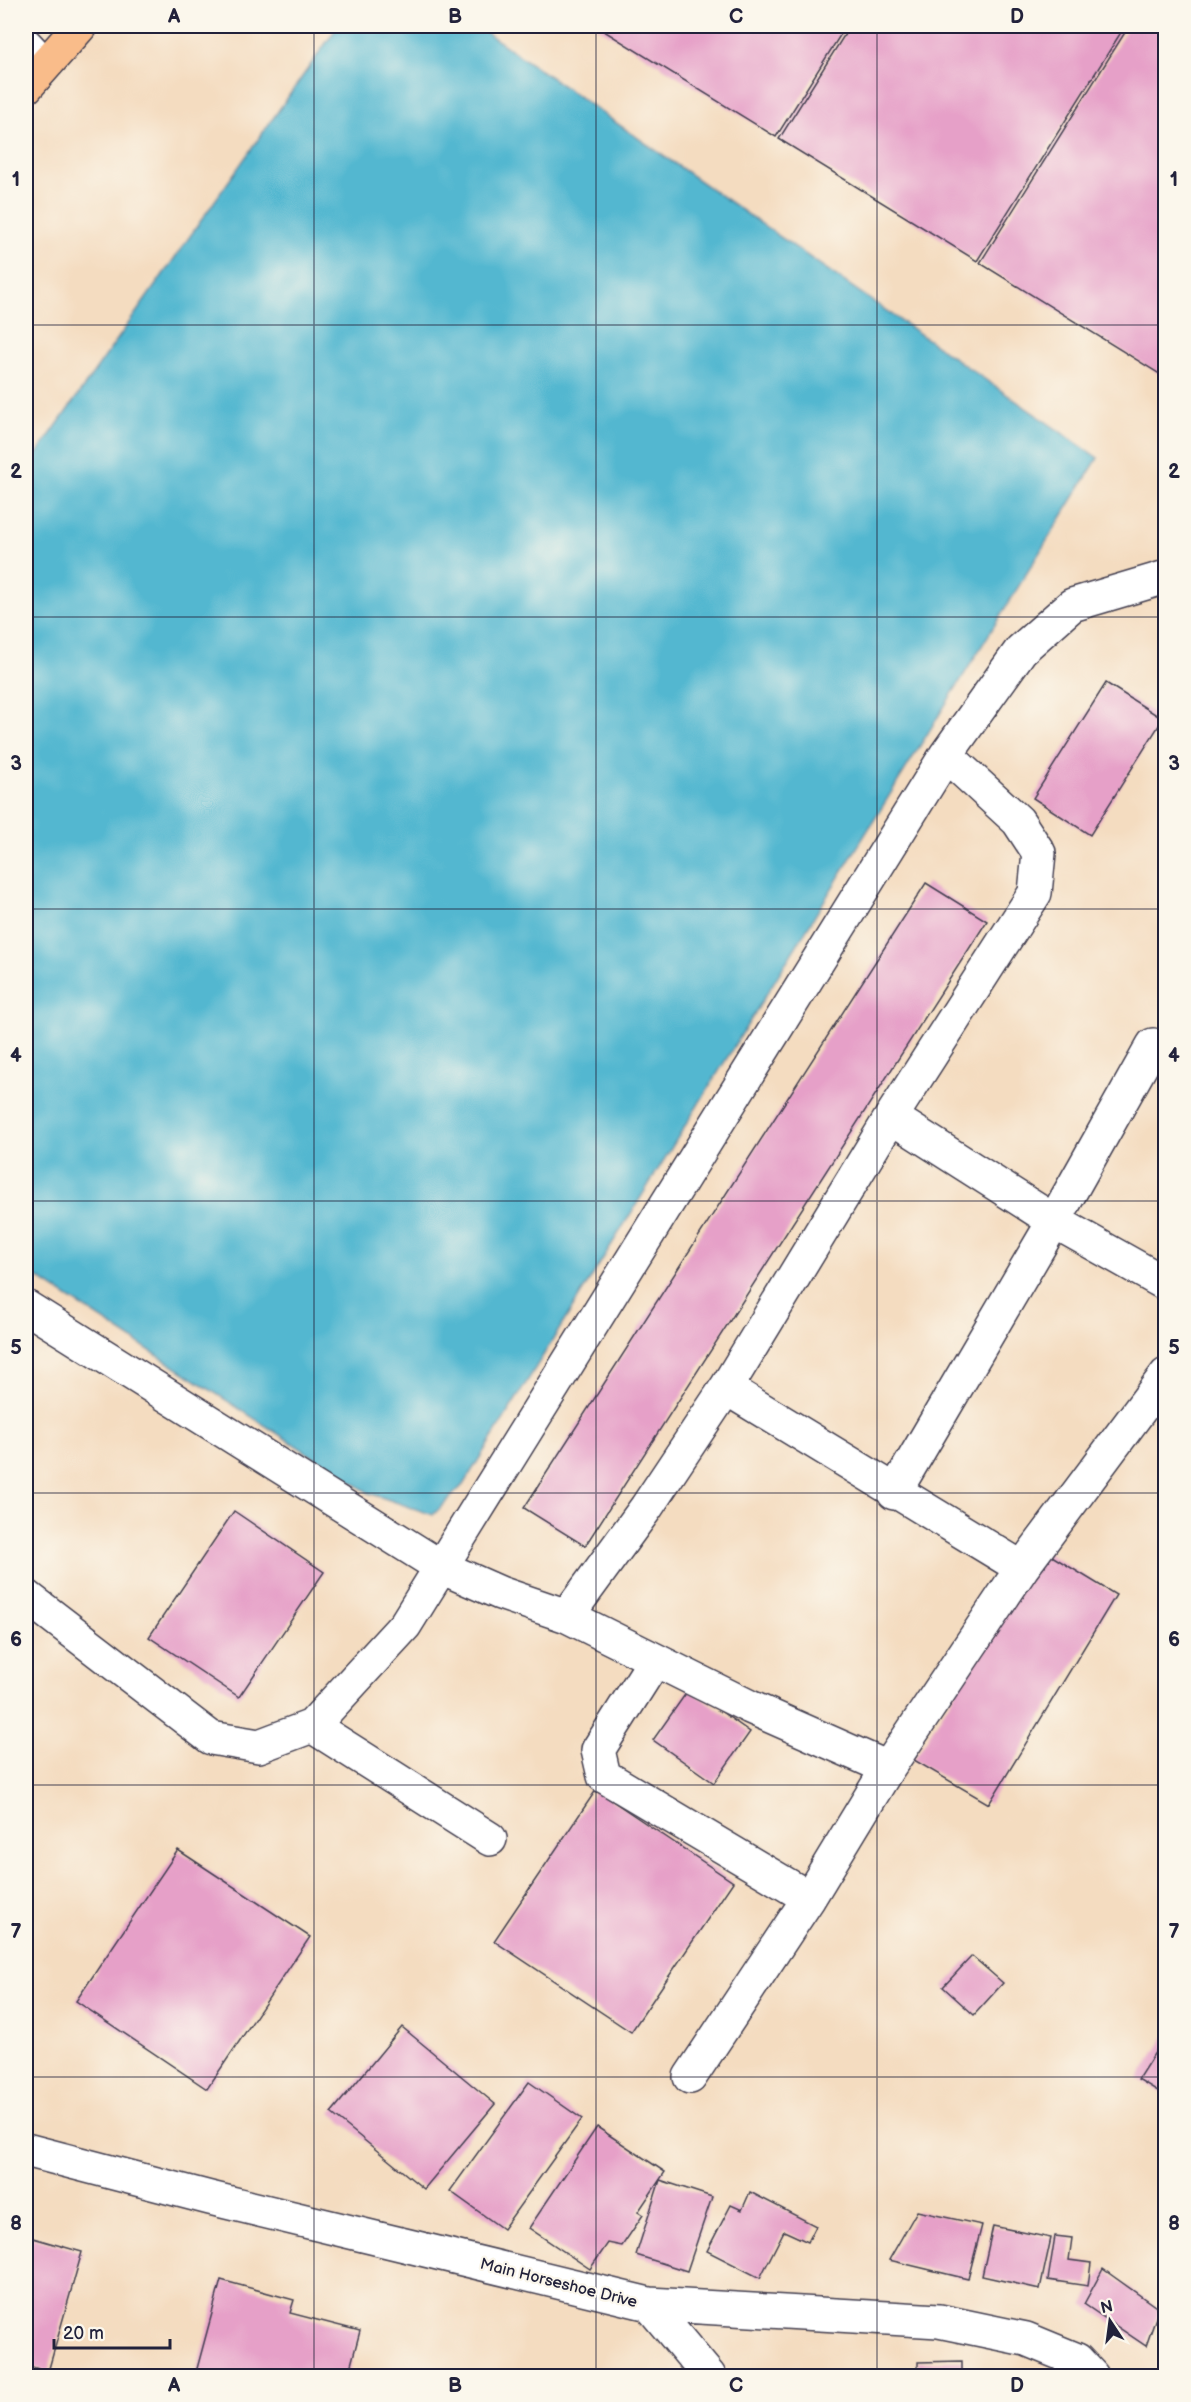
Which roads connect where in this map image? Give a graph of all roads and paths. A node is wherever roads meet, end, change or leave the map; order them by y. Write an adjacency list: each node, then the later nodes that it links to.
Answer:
1 (80, 26): 2 (main road)
2 (32, 65)
3 (1165, 580): 4 (street)
4 (946, 755): 6 (street); 13 (street)
5 (1153, 1045): 7 (street)
6 (891, 1117): 7 (street); 11 (street)
7 (1054, 1221): 8 (street); 12 (street)
8 (1166, 1284)
9 (26, 1307): 13 (street)
10 (1166, 1375): 14 (street)
11 (726, 1388): 12 (street); 16 (street)
12 (894, 1492): 14 (street)
13 (441, 1567): 16 (street); 18 (street)
14 (1022, 1568): 19 (street)
15 (26, 1596): 18 (street)
16 (567, 1616): 17 (street)
17 (655, 1660): 19 (street); 21 (street)
18 (312, 1726): 20 (street)
19 (888, 1768): 21 (street)
20 (490, 1839)
21 (809, 1898): 22 (street)
22 (690, 2077)
23 (26, 2150): 24 (street, Main Horseshoe Drive)
24 (649, 2304): 25 (street); 26 (street, Main Horseshoe Drive)
25 (709, 2376)
26 (1092, 2376)

